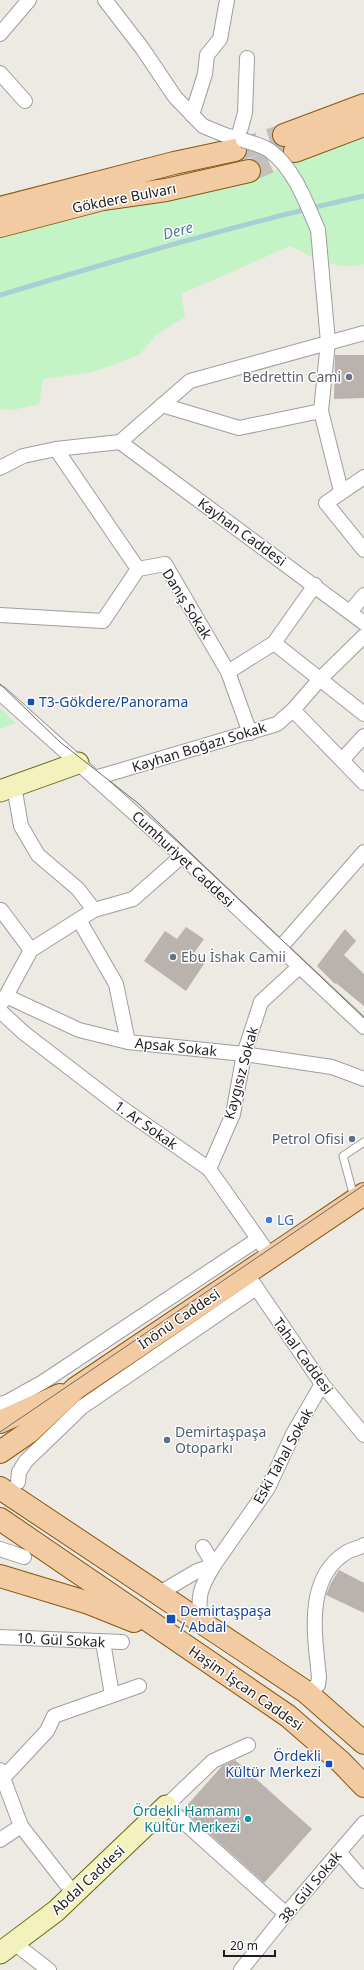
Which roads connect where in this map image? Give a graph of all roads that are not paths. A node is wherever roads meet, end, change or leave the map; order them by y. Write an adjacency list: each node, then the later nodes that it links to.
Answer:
1 (29, 0): 4 (street)
2 (105, 0): 9 (street)
3 (227, 0): 9 (street)
4 (0, 34)
5 (247, 58): 11 (street)
6 (0, 73): 7 (street)
7 (25, 101)
8 (364, 104): 10 (main road)
9 (192, 115): 11 (street)
10 (364, 125)
11 (238, 143): 13 (main road, Gökdere Bulvarı); 16 (street, bridge)
12 (249, 171): 14 (main road, Gökdere Bulvarı)
13 (0, 208)
14 (0, 226)
15 (363, 335): 16 (street)
16 (328, 342): 17 (street); 18 (street)
17 (162, 405): 18 (street); 19 (street)
18 (321, 411): 23 (street)
19 (120, 442): 20 (street); 26 (street, Kayhan Caddesi)
20 (56, 449): 21 (street); 25 (street)
21 (0, 468)
22 (364, 476): 23 (street)
23 (341, 491): 24 (street)
24 (364, 550)
25 (138, 569): 29 (street); 33 (street, Danış Sokak)
26 (315, 585): 28 (street, Kayhan Caddesi); 32 (street)
27 (364, 595): 28 (street)
28 (350, 612): 30 (street, Kayhan Caddesi)
29 (0, 615)
30 (364, 623)
31 (364, 636): 34 (street, Kayhan Boğazı Sokak)
32 (274, 643): 33 (street); 34 (street)
33 (228, 672): 38 (street, Danış Sokak)
34 (320, 679): 36 (street, Kayhan Boğazı Sokak); 37 (street)
35 (0, 693): 41 (street, Cumhuriyet Caddesi)
36 (293, 710): 38 (street, Kayhan Boğazı Sokak); 40 (street)
37 (364, 714)
38 (250, 733): 42 (street, Kayhan Boğazı Sokak)
39 (364, 736): 40 (street)
40 (342, 760): 43 (street)
41 (78, 763): 42 (street, Cumhuriyet Caddesi); 44 (street)
42 (95, 778): 46 (street, Cumhuriyet Caddesi)
43 (364, 783)
44 (7, 788): 48 (street)
45 (364, 852): 50 (street)
46 (182, 856): 48 (street); 50 (street, Cumhuriyet Caddesi)
47 (1, 910): 51 (street)
48 (94, 910): 49 (street)
49 (79, 920): 51 (street); 56 (street)
50 (280, 948): 52 (street, Cumhuriyet Caddesi)
51 (31, 950): 53 (street)
52 (299, 967): 55 (street, Cumhuriyet Caddesi); 57 (street, Kaygısız Sokak)
53 (3, 1000): 56 (street, Apsak Sokak)
54 (0, 1011): 60 (street, 1. Ar Sokak)
55 (364, 1027)
56 (128, 1042): 57 (street, Apsak Sokak)
57 (244, 1054): 58 (street, Apsak Sokak); 60 (street, Kaygısız Sokak)
58 (364, 1079)
59 (364, 1142): 61 (lane)
60 (209, 1169): 62 (street, 1. Ar Sokak)
61 (360, 1197): 63 (main road, İnönü Caddesi)
62 (258, 1239): 63 (street, 1. Ar Sokak); 67 (street)
63 (271, 1257): 64 (main road, İnönü Caddesi)
64 (251, 1281): 65 (street, Tahal Caddesi); 66 (main road, İnönü Caddesi); 70 (street)
65 (322, 1384): 68 (street, Tahal Caddesi); 76 (street, Eski Tahal Sokak)
66 (76, 1388): 67 (main road); 69 (main road, İnönü Caddesi)
67 (4, 1409)
68 (364, 1435)
69 (0, 1452)
70 (9, 1485): 78 (main road, Haşim İşcan Caddesi)
71 (0, 1520): 83 (main road, Haşim İşcan Caddesi)
72 (364, 1545): 85 (street)
73 (203, 1547): 76 (street)
74 (0, 1549): 75 (street)
75 (24, 1557)
76 (214, 1565): 78 (street); 79 (street, Eski Tahal Sokak)
77 (0, 1576): 83 (main road)
78 (158, 1594): 79 (main road, Haşim İşcan Caddesi)
79 (201, 1622): 85 (main road, Haşim İşcan Caddesi)
80 (0, 1637): 81 (street, 10. Gül Sokak)
81 (103, 1642): 82 (street, 10. Gül Sokak); 86 (street)
82 (122, 1642)
83 (192, 1650): 90 (main road, Haşim İşcan Caddesi)
84 (139, 1686): 86 (street)
85 (306, 1692): 87 (main road, Haşim İşcan Caddesi)
86 (112, 1695): 89 (street)
87 (364, 1743)
88 (248, 1745): 91 (street, Abdal Caddesi)
89 (1, 1774): 93 (street)
90 (364, 1786)
91 (166, 1806): 97 (street, Abdal Caddesi); 98 (street)
92 (364, 1824): 95 (street, 38. Gül Sokak)
93 (21, 1826): 94 (street); 97 (street)
94 (0, 1840)
95 (339, 1852): 96 (street); 98 (street, 38. Gül Sokak)
96 (364, 1881)
97 (74, 1894): 99 (street, Abdal Caddesi)
98 (286, 1914): 101 (street, 38. Gül Sokak)
99 (7, 1948): 100 (street)
100 (49, 1970)
101 (241, 1970)

